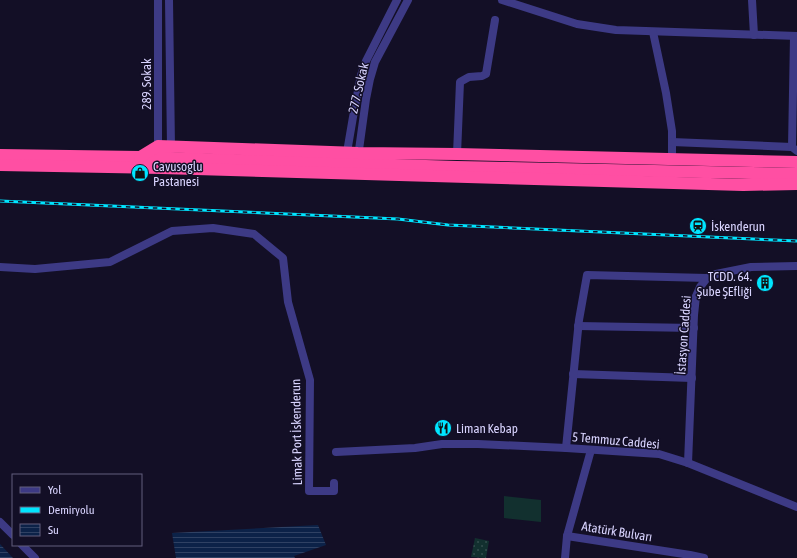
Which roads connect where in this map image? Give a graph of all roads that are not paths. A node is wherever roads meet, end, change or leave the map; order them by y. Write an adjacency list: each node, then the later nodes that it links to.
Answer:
1 (158, 0): 15 (street, 289. Sokak)
2 (169, 0): 15 (street)
3 (397, 0): 16 (street, 277. Sokak)
4 (408, 0): 16 (street, 277. Sokak)
5 (502, 0): 8 (street)
6 (752, 0): 9 (street)
7 (495, 20): 13 (street)
8 (653, 32): 9 (street); 11 (street)
9 (754, 35): 10 (street)
10 (796, 36): 12 (street)
11 (672, 142): 12 (street); 17 (street)
12 (794, 149)
13 (457, 154): 16 (highway); 17 (highway)
14 (0, 155): 15 (highway)
15 (163, 155): 16 (highway); 19 (highway); 21 (highway)
16 (352, 158): 20 (highway)
17 (672, 160): 18 (highway)
18 (797, 162)
19 (0, 165)
20 (797, 174)
21 (797, 184)
22 (797, 266): 24 (street)
23 (0, 267): 33 (street, Limak Port İskenderun)
24 (707, 278): 25 (street); 26 (street, İstasyon Caddesi)
25 (578, 326): 26 (street); 27 (street)
26 (694, 328): 28 (street, İstasyon Caddesi)
27 (574, 374): 28 (street); 29 (street)
28 (692, 378): 32 (street, İstasyon Caddesi)
29 (566, 448): 30 (street, 5 Temmuz Caddesi); 31 (street, 5 Temmuz Caddesi)
30 (591, 450): 32 (street, 5 Temmuz Caddesi); 37 (street, Atatürk Bulvarı)
31 (336, 452)
32 (688, 463): 34 (street, 5 Temmuz Caddesi)
33 (334, 483)
34 (797, 507)
35 (0, 522): 36 (street)
36 (12, 534)
37 (567, 536): 40 (street); 41 (street, Atatürk Bulvarı)
38 (23, 546): 39 (street)
39 (35, 558)
40 (565, 558)
41 (704, 558)

